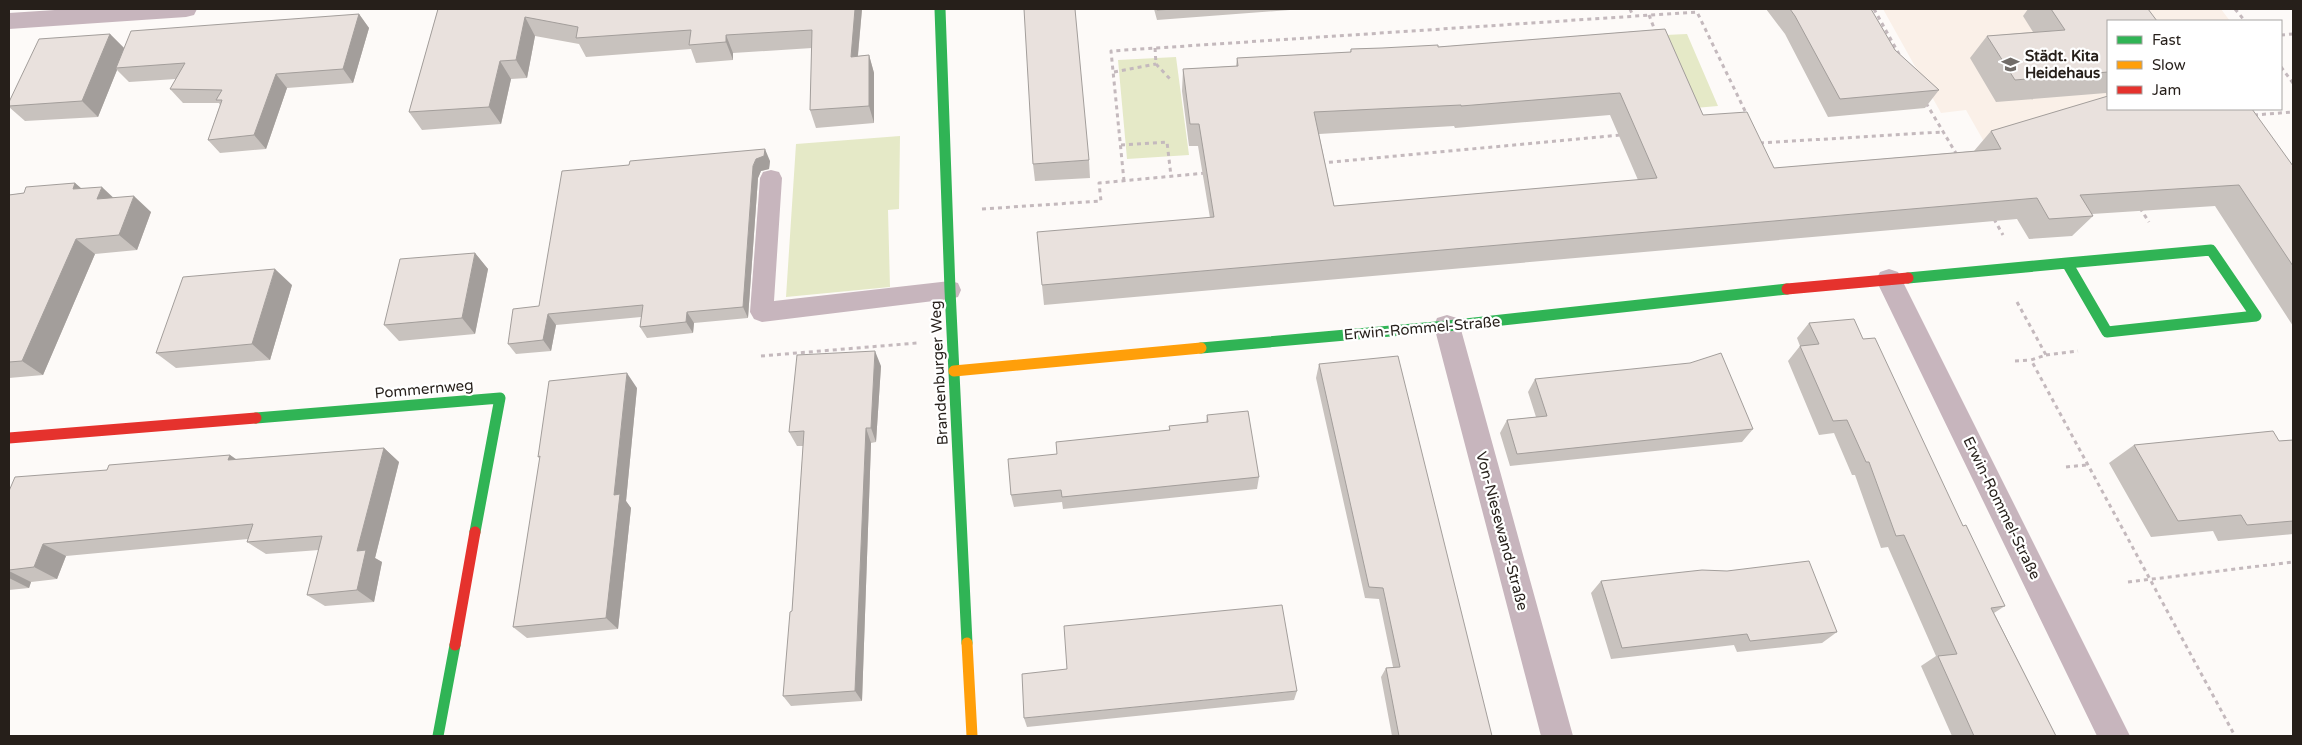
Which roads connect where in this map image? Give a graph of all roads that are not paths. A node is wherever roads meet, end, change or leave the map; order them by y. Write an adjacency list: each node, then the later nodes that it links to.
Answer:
1 (186, 9): 3 (street)
2 (940, 9): 7 (street, Brandenburger Weg)
3 (9, 22)
4 (771, 178): 7 (lane)
5 (2067, 263): 5 (street, Erwin-Rommel-Straße); 6 (street, Erwin-Rommel-Straße)
6 (1889, 280): 8 (street, Erwin-Rommel-Straße); 14 (street, Erwin-Rommel-Straße)
7 (950, 290): 9 (street, Brandenburger Weg)
8 (1447, 326): 9 (street, Erwin-Rommel-Straße); 13 (street, Von-Niesewand-Straße)
9 (954, 371): 12 (street, Brandenburger Weg)
10 (9, 438): 11 (street, Pommernweg)
11 (438, 736)
12 (972, 736)
13 (1557, 736)
14 (2114, 736)

